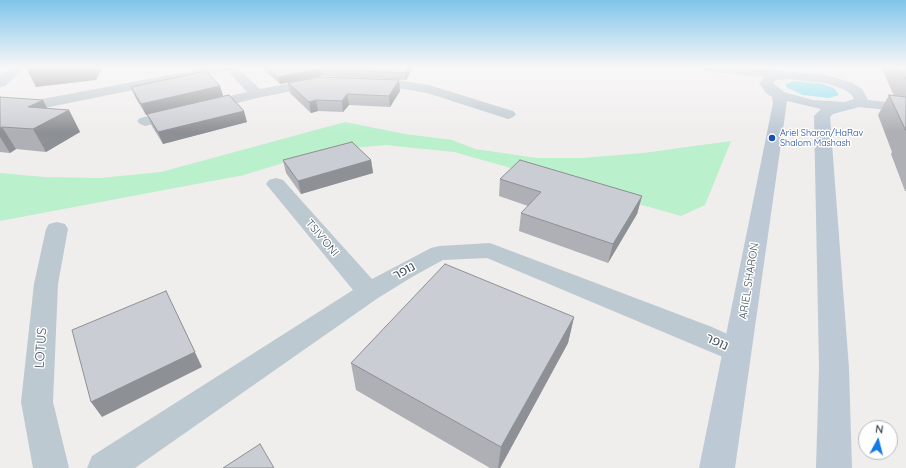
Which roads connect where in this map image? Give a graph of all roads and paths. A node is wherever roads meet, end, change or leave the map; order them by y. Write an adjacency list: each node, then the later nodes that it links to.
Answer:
1 (121, 89): 12 (street)
2 (252, 89): 9 (street)
3 (280, 89): 9 (street)
4 (428, 89): 16 (street)
5 (781, 89): 21 (main road, ARIEL SHARON)
6 (793, 89): 10 (main road)
7 (838, 89): 10 (main road)
8 (843, 89): 10 (main road)
9 (257, 94): 17 (street)
10 (847, 94): 11 (main road); 14 (main road); 25 (main road)
11 (906, 99)
12 (44, 104): 13 (street); 15 (street)
13 (0, 106)
14 (906, 108)
15 (0, 112)
16 (508, 114)
17 (145, 121)
18 (276, 184): 20 (street, TSIV'ONI)
19 (57, 228): 22 (street, LOTUS)
20 (369, 292): 21 (street, נופר); 23 (street, נופר)
21 (737, 351): 24 (main road, ARIEL SHARON)
22 (51, 468)
23 (105, 468)
24 (718, 468)
25 (834, 468)

